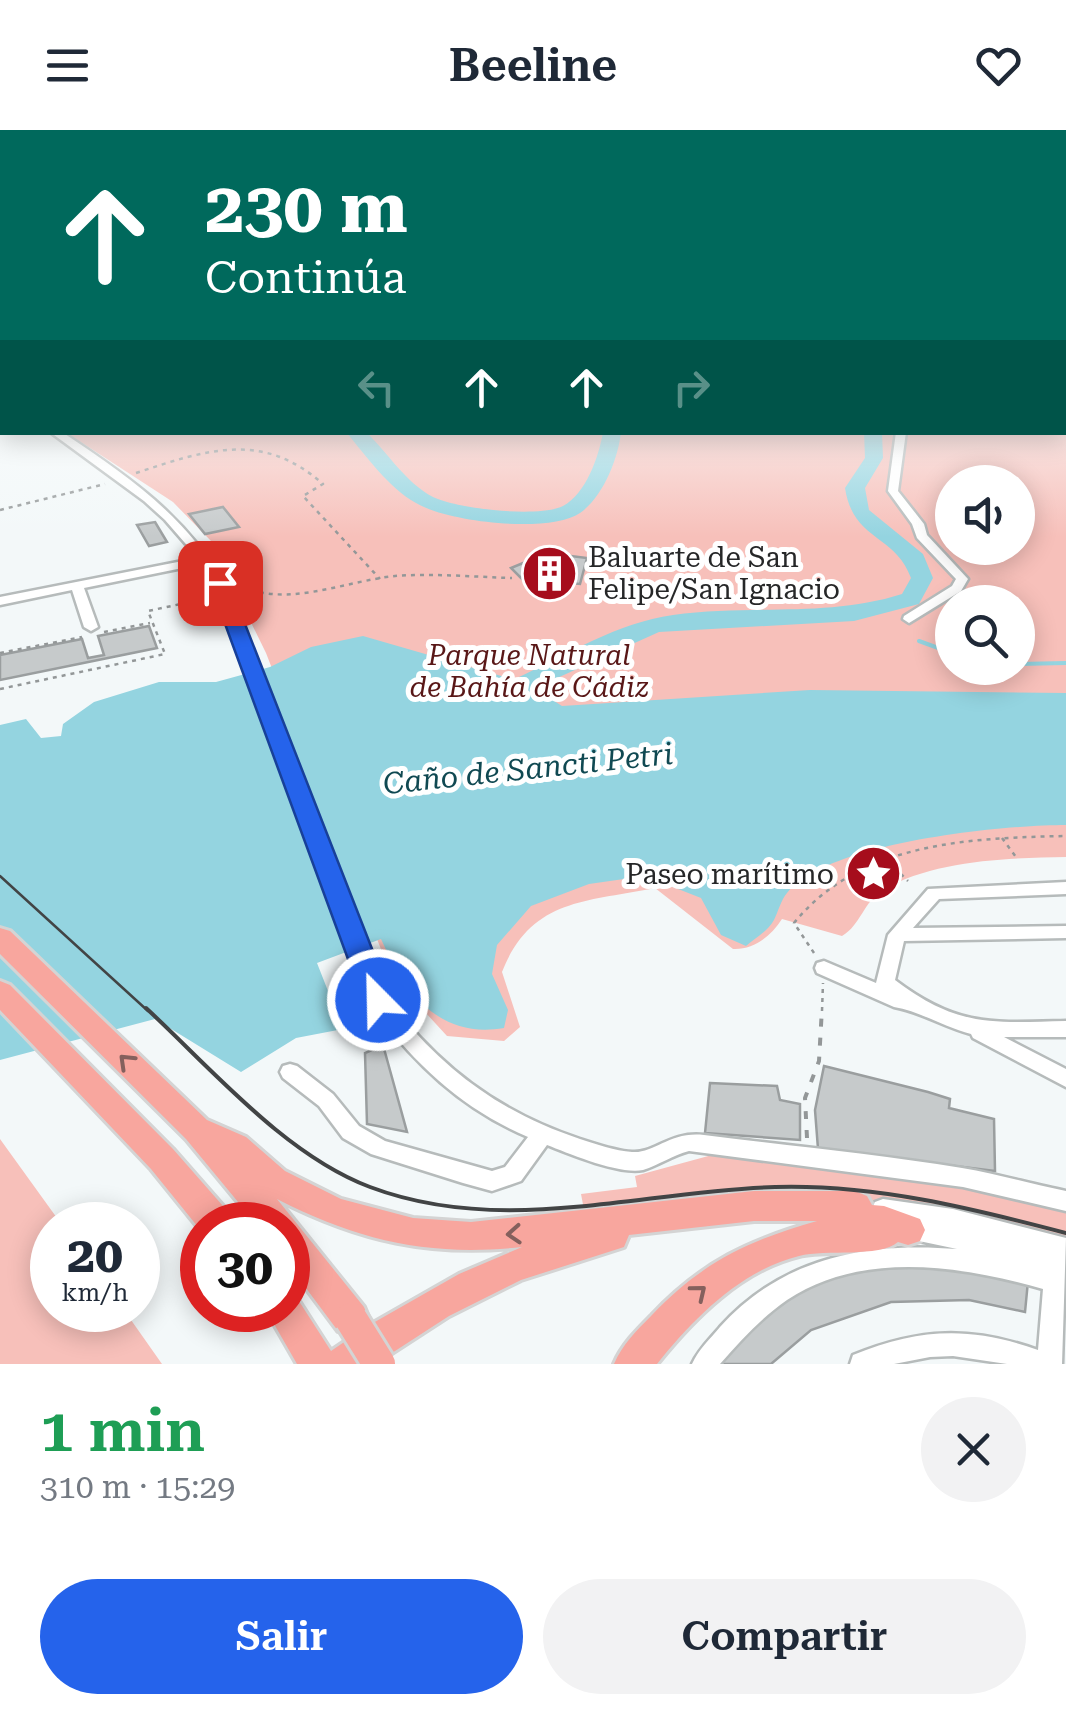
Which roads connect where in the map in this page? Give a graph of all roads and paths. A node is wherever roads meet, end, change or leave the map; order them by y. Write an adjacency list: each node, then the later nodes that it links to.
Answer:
1 (59, 435): 3 (street)
2 (901, 435): 11 (street)
3 (121, 478): 4 (path); 5 (street); 7 (path)
4 (0, 510)
5 (206, 560): 8 (street); 9 (street)
6 (512, 578): 7 (path)
7 (380, 579): 9 (path)
8 (76, 584): 10 (street); 13 (street)
9 (222, 589): 12 (path); 33 (street)
10 (0, 601)
11 (909, 619)
12 (153, 622): 14 (path); 15 (path)
13 (91, 627)
14 (0, 653)
15 (0, 689)
16 (1066, 836): 17 (path)
17 (1002, 838): 18 (path); 19 (path)
18 (1016, 858)
19 (887, 860): 20 (path); 25 (path)
20 (908, 881)
21 (1066, 888): 23 (street)
22 (1066, 932): 23 (street)
23 (898, 935): 27 (street)
24 (0, 938): 32 (highway, one-way to 24)
25 (824, 968): 27 (street); 34 (path)
26 (0, 992): 35 (highway)
27 (919, 1010): 29 (street)
28 (1066, 1029): 29 (street)
29 (977, 1030): 31 (street)
30 (290, 1072): 33 (street)
31 (1066, 1079)
32 (196, 1130): 36 (highway); 38 (highway, one-way to 32)
33 (542, 1137): 34 (street)
34 (808, 1155): 37 (street)
35 (198, 1202)
36 (258, 1202)
37 (1066, 1202)
38 (854, 1206): 40 (street)
39 (908, 1230): 42 (street); 46 (highway); 48 (highway, one-way to 39)
40 (1066, 1248)
41 (310, 1266): 47 (highway, bridge)
42 (1062, 1276): 45 (street); 49 (street)
43 (298, 1332): 44 (highway)
44 (313, 1356)
45 (1053, 1357): 50 (street)
46 (344, 1364)
47 (379, 1364)
48 (633, 1364)
49 (704, 1364)
50 (862, 1364)

